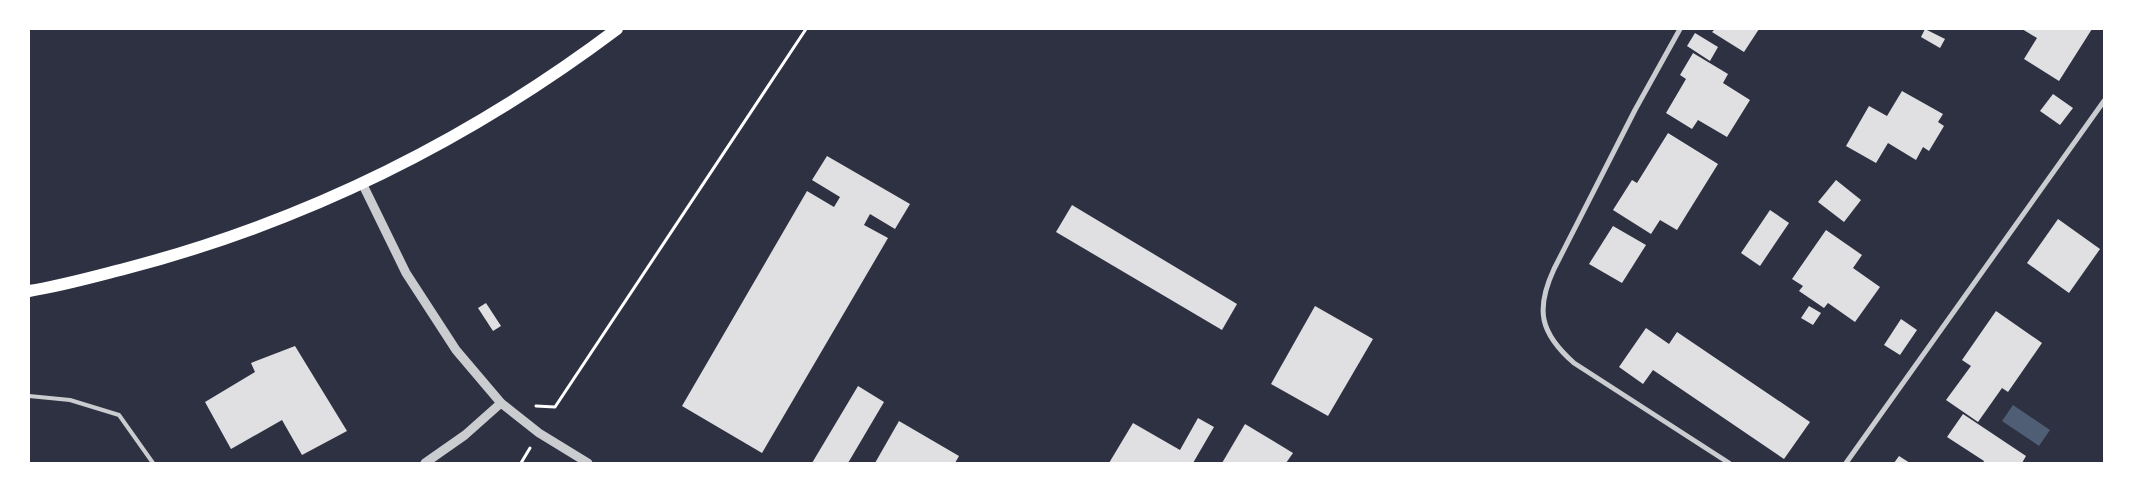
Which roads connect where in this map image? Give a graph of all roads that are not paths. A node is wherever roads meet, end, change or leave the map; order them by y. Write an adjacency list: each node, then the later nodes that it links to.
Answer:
1 (617, 29): 4 (main road)
2 (1680, 29): 11 (street)
3 (2104, 101): 12 (street)
4 (362, 184): 5 (main road); 7 (street)
5 (29, 292)
6 (29, 396): 8 (lane)
7 (501, 403): 9 (street); 10 (street)
8 (153, 463)
9 (425, 463)
10 (588, 463)
11 (1729, 463)
12 (1846, 463)

